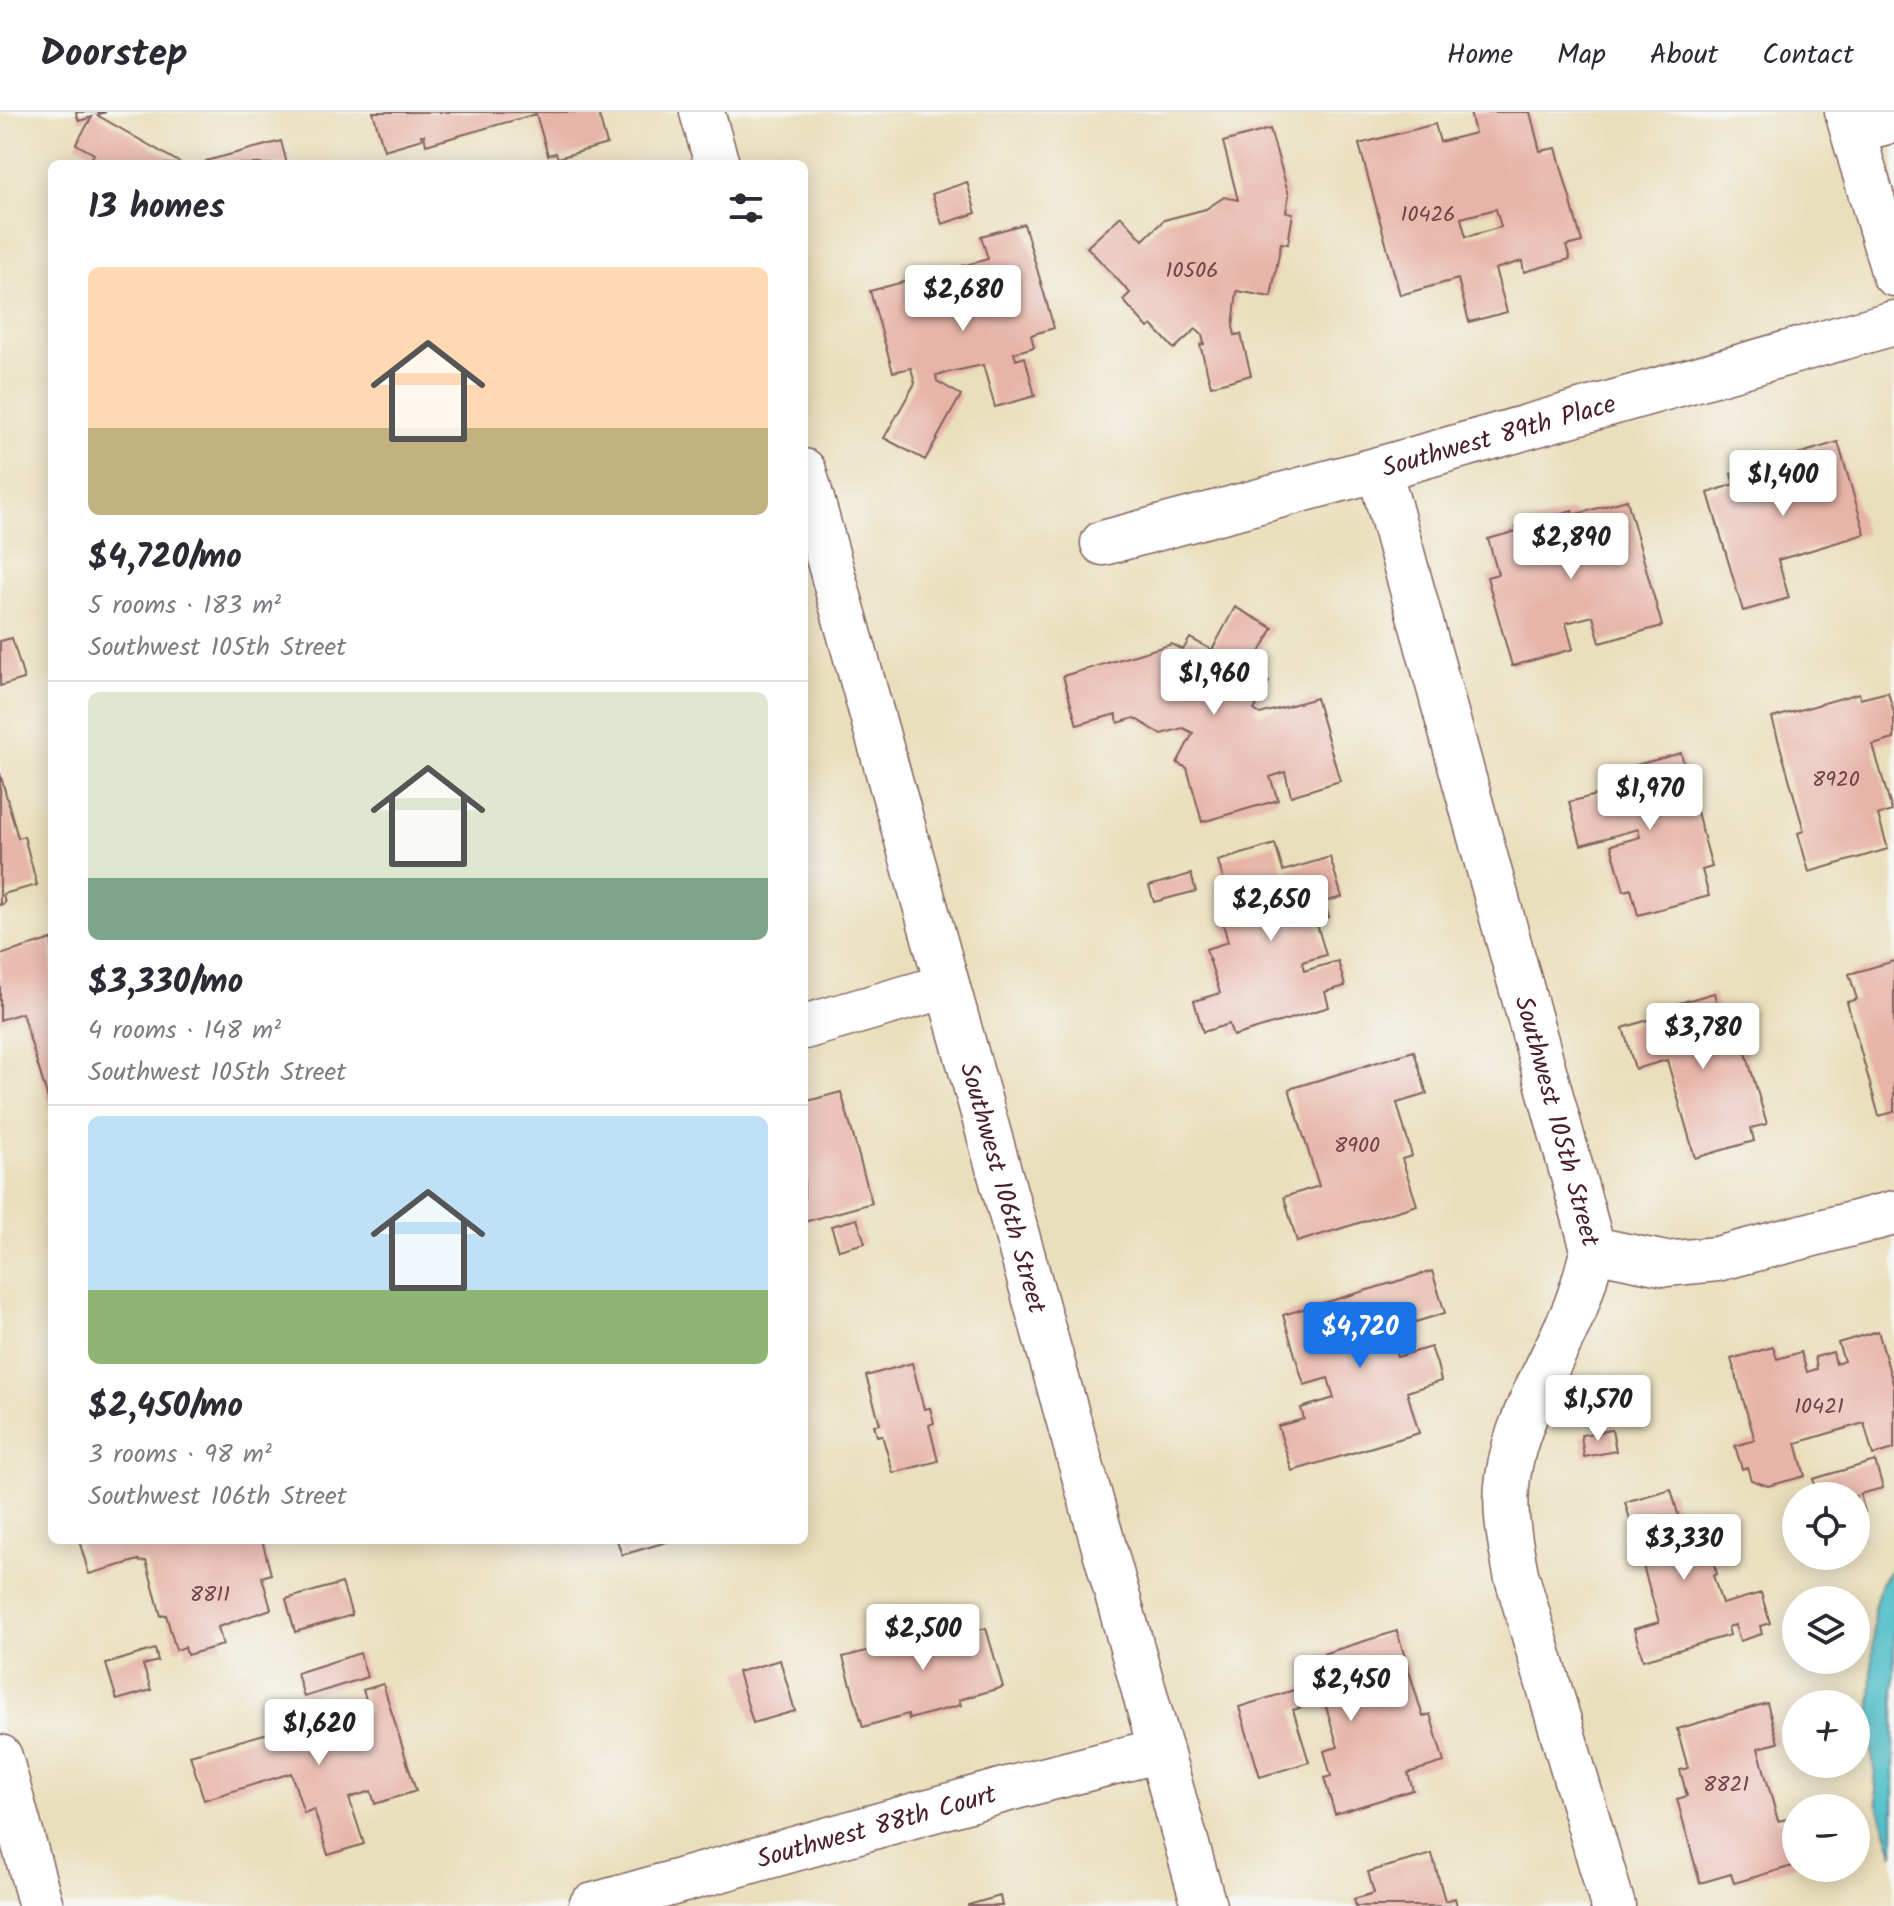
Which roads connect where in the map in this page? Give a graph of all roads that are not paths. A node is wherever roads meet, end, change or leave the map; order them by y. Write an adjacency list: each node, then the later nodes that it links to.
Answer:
1 (702, 112): 4 (street)
2 (1894, 120): 3 (street)
3 (1850, 122): 5 (street)
4 (716, 160)
5 (1894, 274)
6 (1894, 323): 7 (street, Southwest 89th Place)
7 (1379, 469): 9 (street, Southwest 89th Place); 13 (street, Southwest 105th Street)
8 (808, 485): 10 (street, Southwest 106th Street)
9 (1103, 543)
10 (947, 986): 11 (street); 14 (street, Southwest 106th Street)
11 (808, 1026)
12 (1894, 1213): 13 (street)
13 (1593, 1249): 19 (street, Southwest 105th Street)
14 (1161, 1750): 17 (street, Southwest 88th Court); 18 (street, Southwest 106th Street)
15 (0, 1757): 16 (street)
16 (41, 1906)
17 (591, 1906)
18 (1204, 1906)
19 (1613, 1906)

